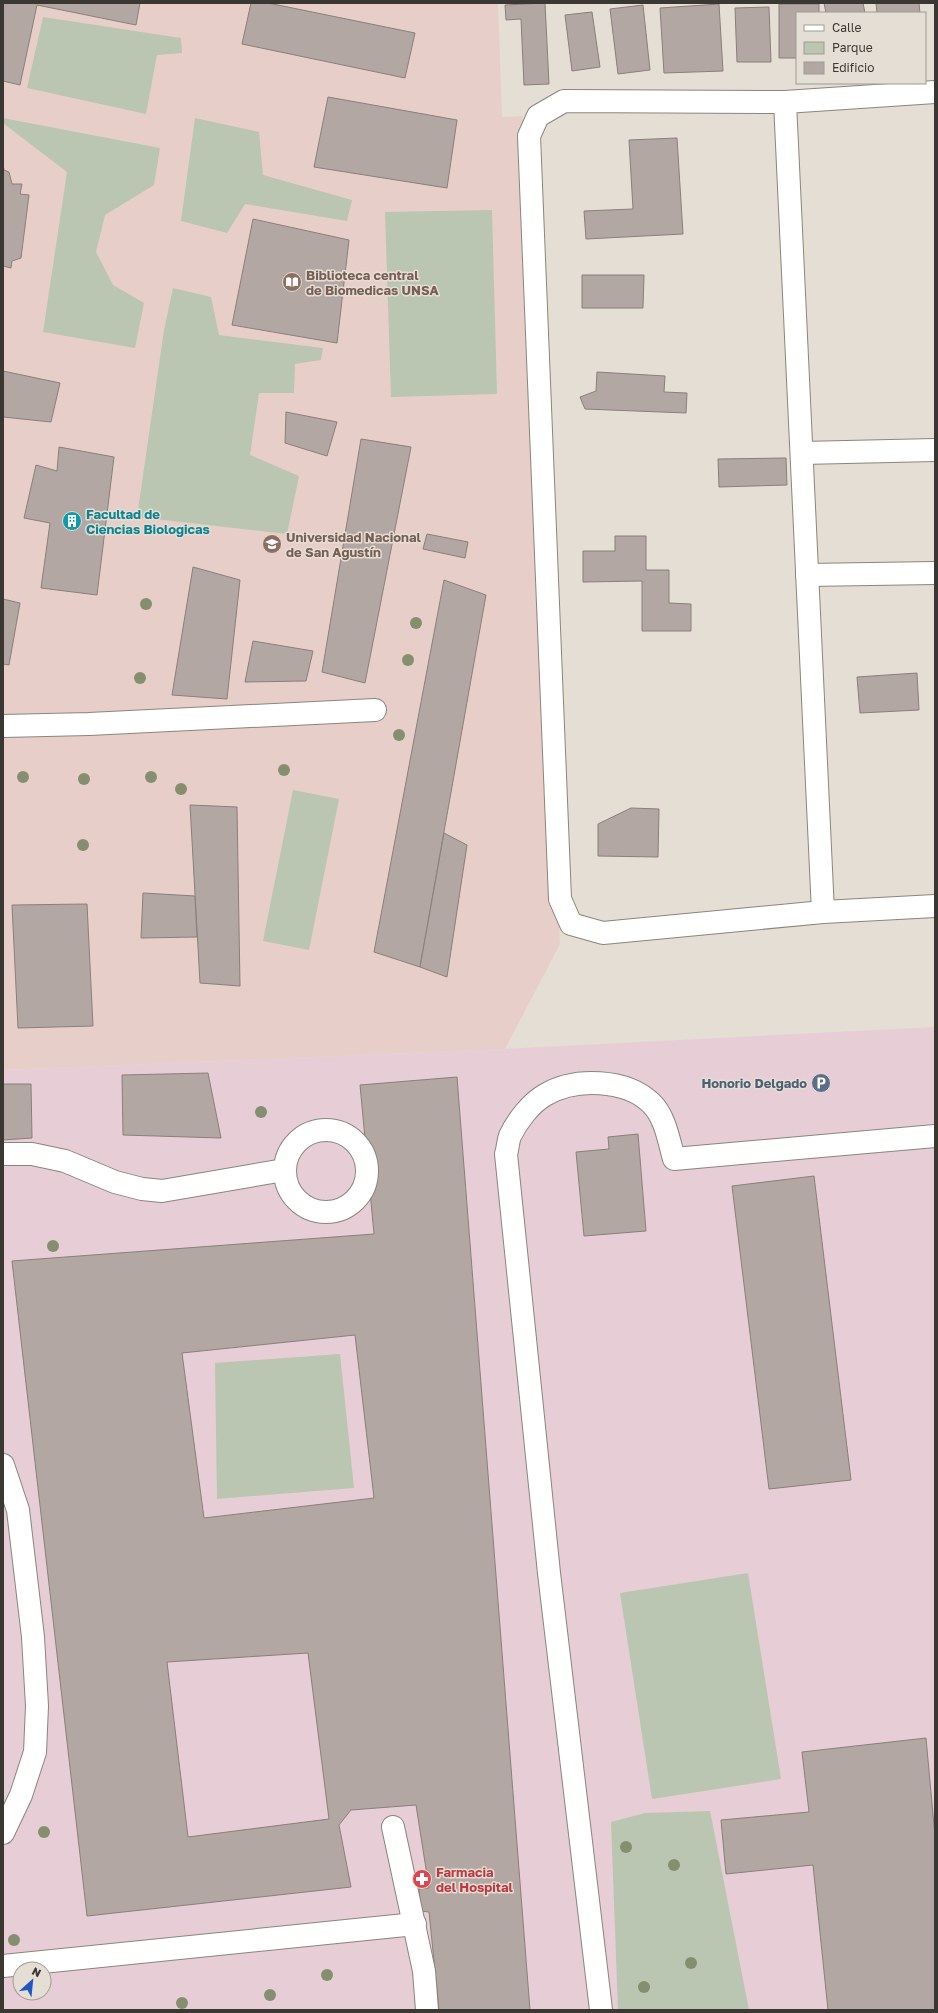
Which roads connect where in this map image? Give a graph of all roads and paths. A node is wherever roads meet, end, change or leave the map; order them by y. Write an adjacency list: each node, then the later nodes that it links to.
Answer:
1 (935, 92): 2 (street)
2 (785, 102): 4 (street); 10 (street)
3 (935, 450): 4 (street)
4 (802, 453): 6 (street)
5 (935, 573): 6 (street)
6 (807, 575): 10 (street)
7 (375, 710): 8 (street)
8 (3, 726)
9 (935, 906): 10 (street)
10 (823, 912)
11 (935, 1136): 20 (street)
12 (3, 1154): 13 (street)
13 (284, 1170)
14 (3, 1465): 16 (street)
15 (393, 1826): 17 (street)
16 (3, 1833)
17 (415, 1924): 18 (street); 19 (street)
18 (3, 1966)
19 (427, 2010)
20 (601, 2010)

